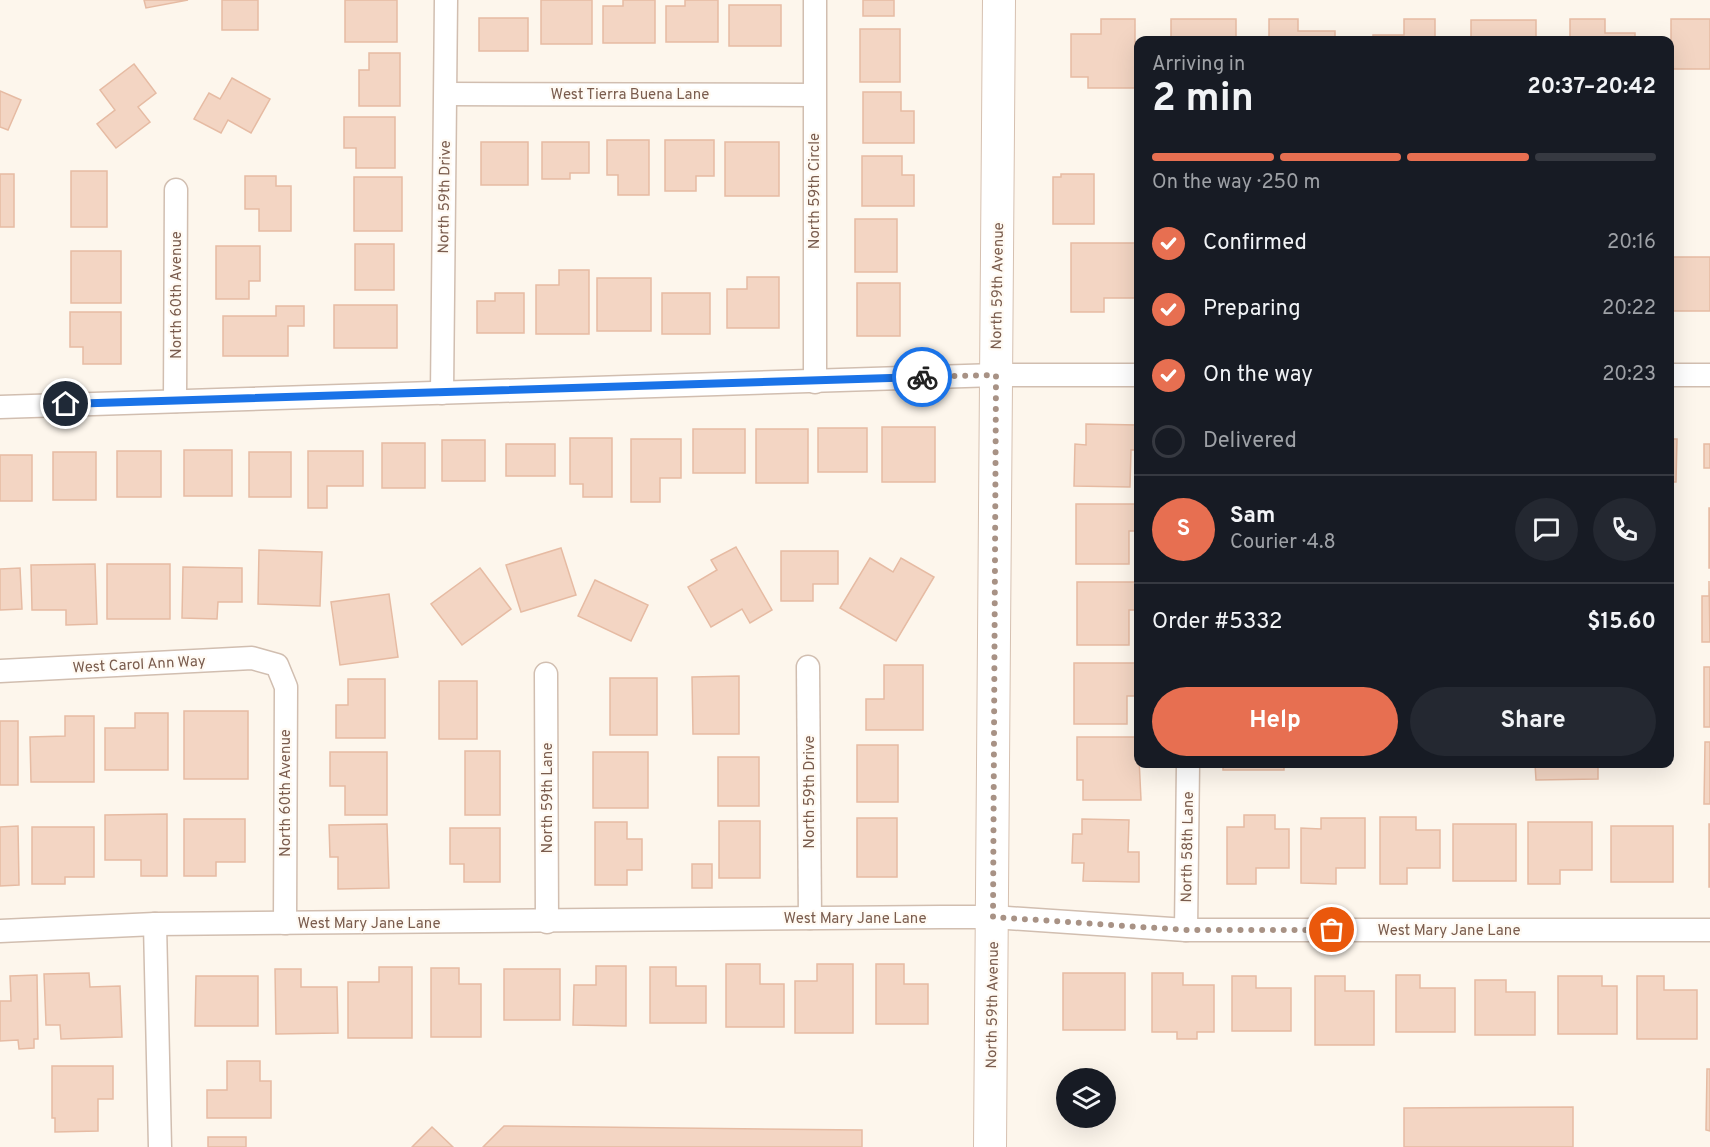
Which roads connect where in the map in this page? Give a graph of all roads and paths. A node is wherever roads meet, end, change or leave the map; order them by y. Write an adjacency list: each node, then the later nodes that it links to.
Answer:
1 (446, 0): 4 (street, North 59th Drive)
2 (815, 0): 5 (street, North 59th Circle)
3 (999, 0): 7 (main road, North 59th Avenue)
4 (446, 94): 5 (street, West Tierra Buena Lane); 12 (street, North 59th Drive)
5 (814, 95): 11 (street, North 59th Circle)
6 (176, 189): 13 (street, North 60th Avenue)
7 (996, 375): 8 (street); 11 (street); 20 (main road, North 59th Avenue)
8 (1134, 375)
9 (1674, 375): 10 (street)
10 (1710, 375)
11 (815, 382): 12 (street)
12 (442, 393): 13 (street)
13 (175, 400): 14 (street)
14 (0, 407)
15 (277, 665): 17 (street, West Carol Ann Way); 23 (street, North 60th Avenue)
16 (808, 667): 21 (street, North 59th Drive)
17 (0, 671)
18 (546, 674): 22 (street, North 59th Lane)
19 (1188, 768): 25 (street, North 58th Lane)
20 (993, 917): 21 (street, West Mary Jane Lane); 25 (street, West Mary Jane Lane); 29 (main road, North 59th Avenue)
21 (810, 918): 22 (street, West Mary Jane Lane)
22 (547, 922): 23 (street, West Mary Jane Lane)
23 (285, 923): 24 (street, West Mary Jane Lane)
24 (155, 924): 27 (street, West Mary Jane Lane); 28 (street)
25 (1186, 930): 26 (street, West Mary Jane Lane)
26 (1710, 930)
27 (0, 931)
28 (160, 1147)
29 (990, 1147)

